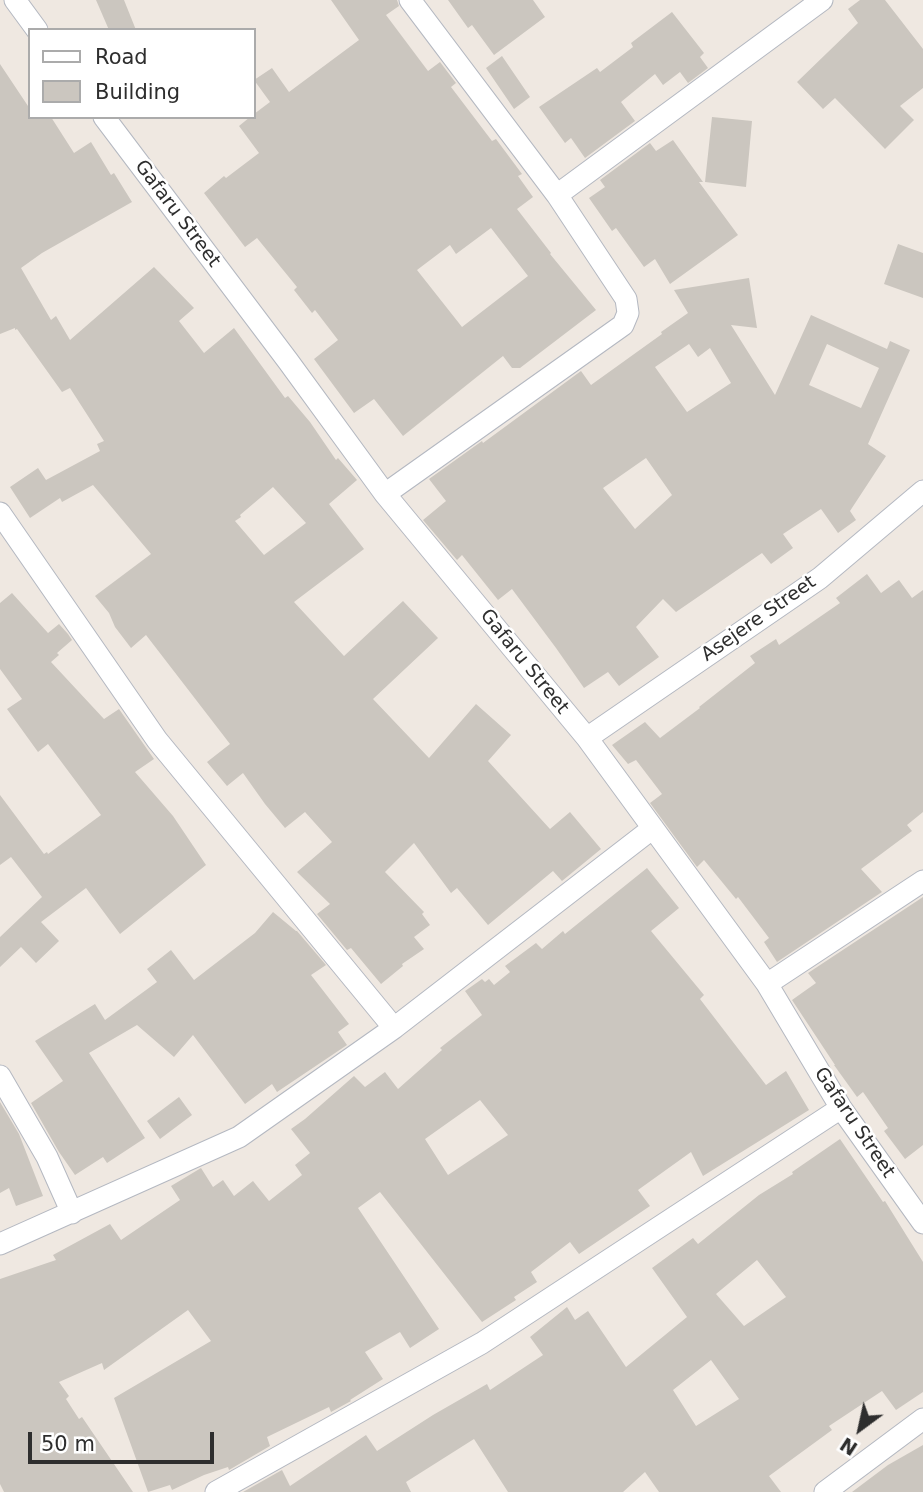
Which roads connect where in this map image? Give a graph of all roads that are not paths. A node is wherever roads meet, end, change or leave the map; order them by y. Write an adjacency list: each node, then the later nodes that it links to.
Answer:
1 (15, 0): 5 (street)
2 (410, 0): 7 (street)
3 (822, 0): 4 (street)
4 (794, 8): 7 (street)
5 (36, 28)
6 (106, 119): 9 (street, Gafaru Street)
7 (557, 195): 9 (street)
8 (923, 491): 11 (street, Asejere Street)
9 (385, 494): 11 (street, Gafaru Street)
10 (0, 513): 15 (street)
11 (587, 738): 12 (street, Gafaru Street)
12 (653, 828): 14 (street, Gafaru Street); 15 (street)
13 (923, 881): 14 (street)
14 (767, 984): 17 (street, Gafaru Street)
15 (394, 1028): 18 (street)
16 (0, 1076): 18 (street)
17 (841, 1108): 19 (street, Gafaru Street); 22 (street)
18 (72, 1213): 20 (street)
19 (923, 1223)
20 (0, 1244)
21 (923, 1419): 23 (street)
22 (216, 1492)
23 (825, 1492)

